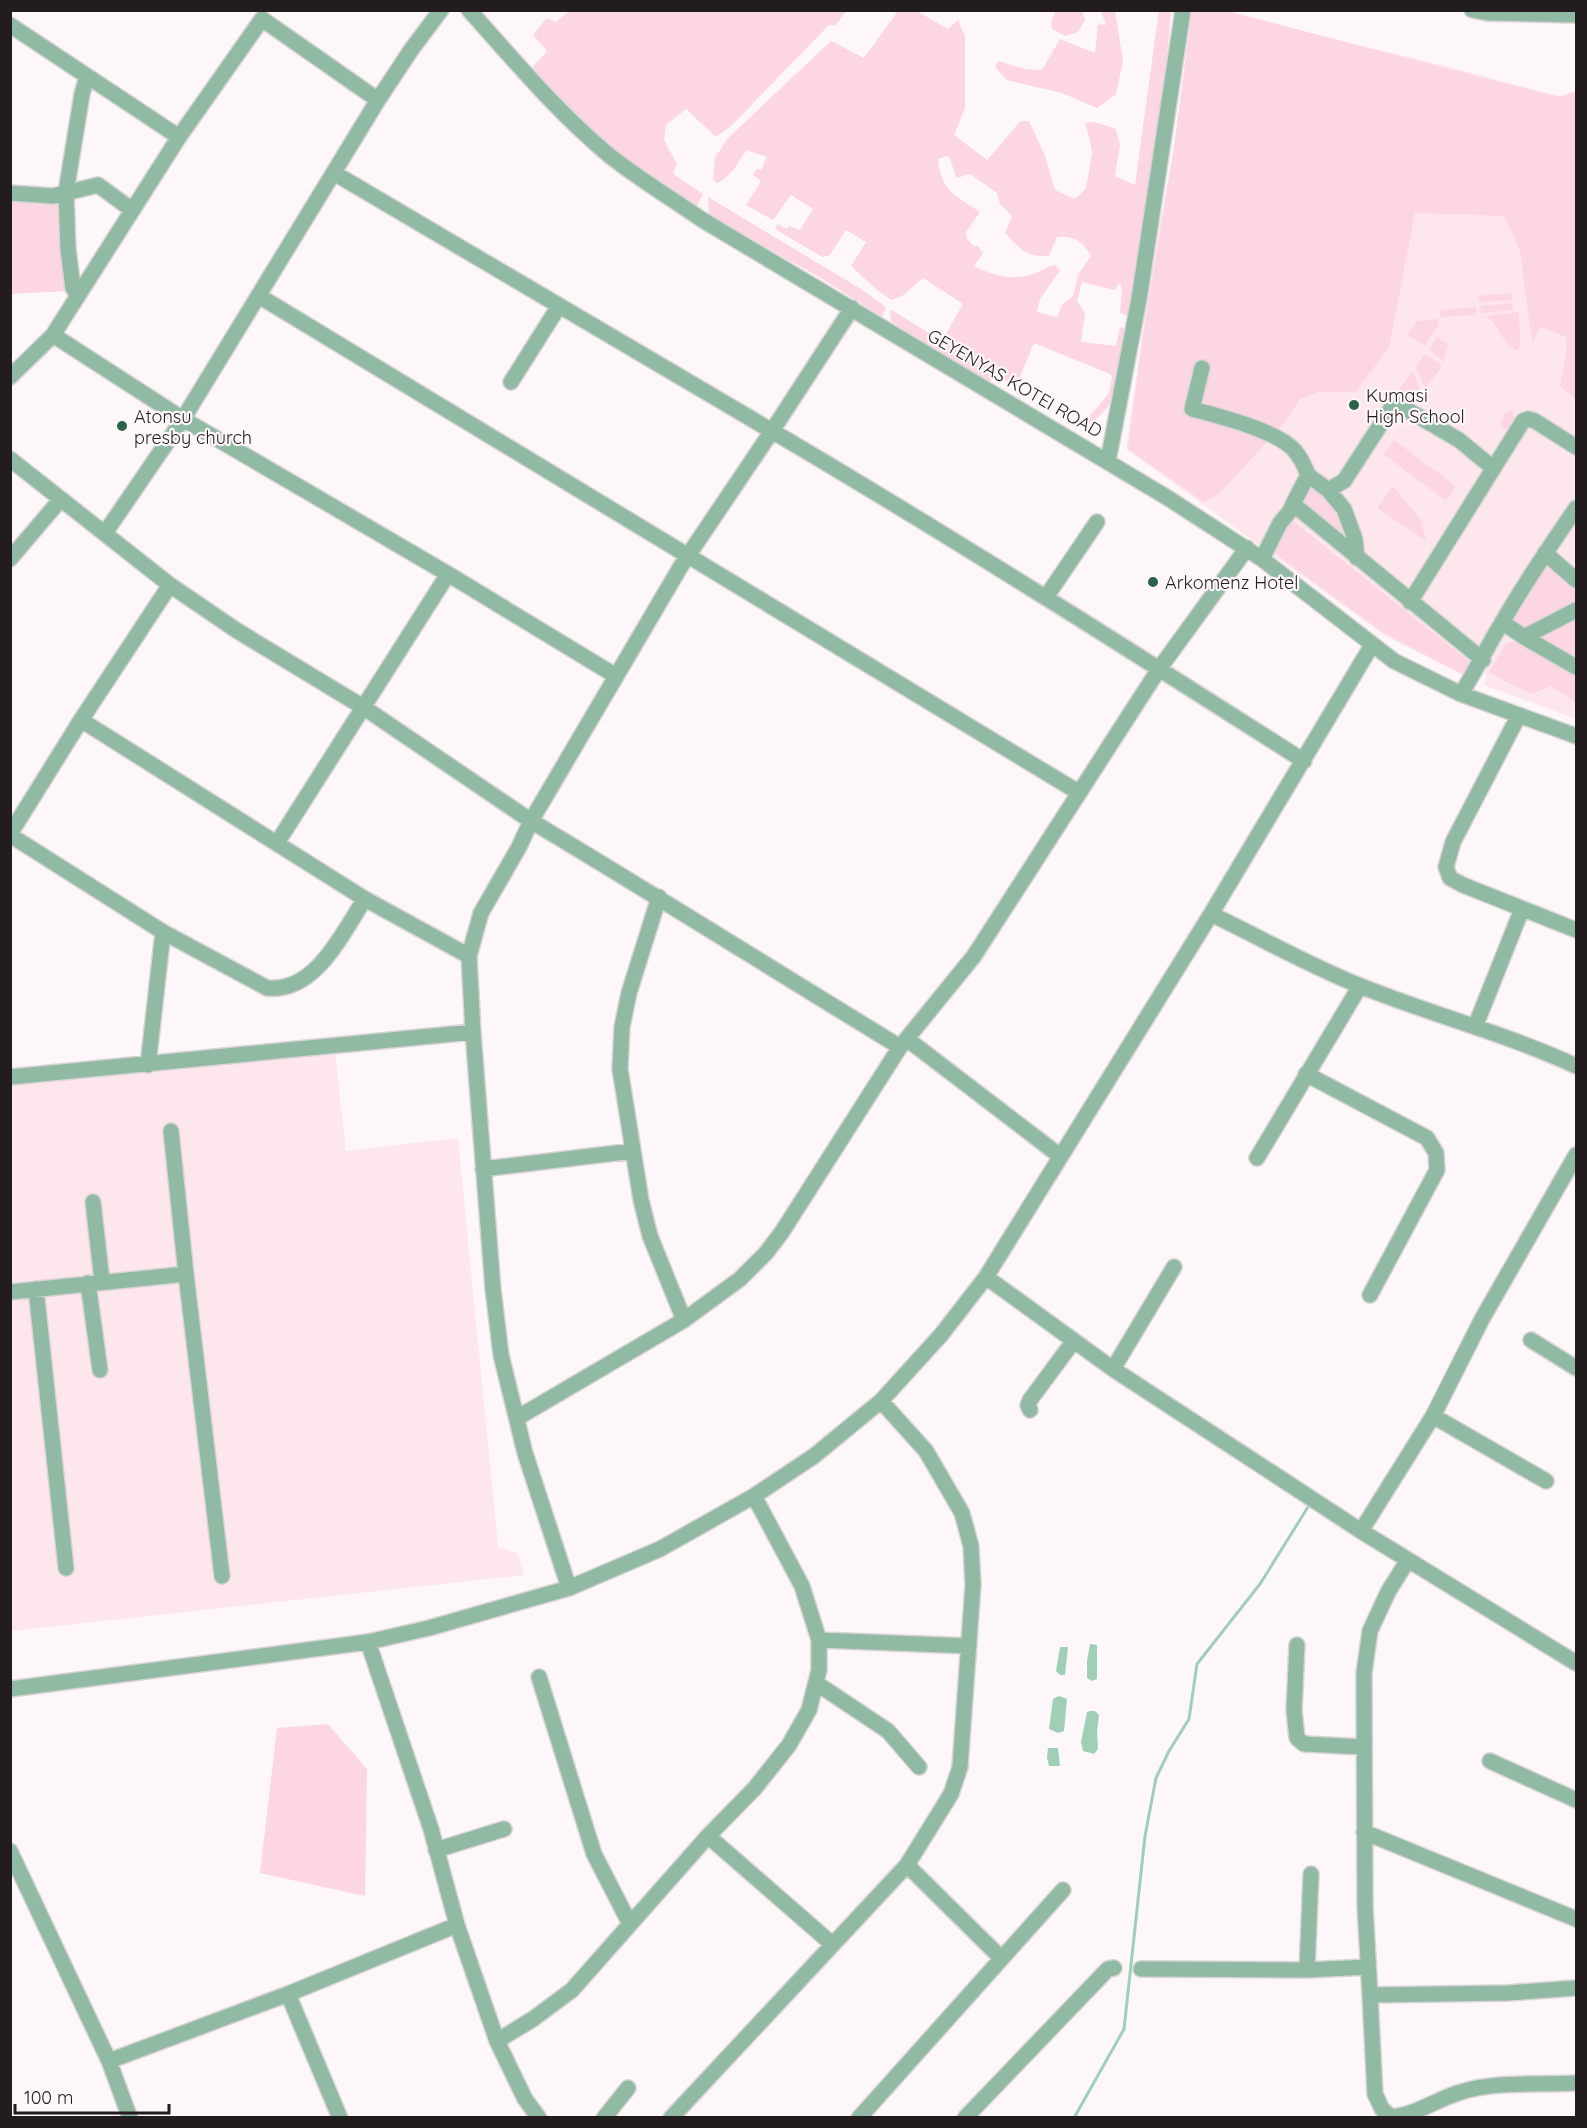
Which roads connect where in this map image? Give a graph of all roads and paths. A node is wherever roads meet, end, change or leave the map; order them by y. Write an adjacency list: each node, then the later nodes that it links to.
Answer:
1 (441, 10): 9 (street)
2 (469, 10): 18 (street, GEYENYAS KOTEI ROAD)
3 (1183, 10): 27 (street)
4 (1472, 10): 6 (street)
5 (257, 15): 9 (street); 10 (street)
6 (1576, 15)
7 (10, 25): 8 (street)
8 (87, 76): 10 (street); 12 (street)
9 (378, 100): 11 (street)
10 (179, 137): 14 (street)
11 (334, 173): 16 (street); 17 (street)
12 (66, 192): 13 (street); 14 (street); 15 (street)
13 (10, 193)
14 (132, 210): 15 (street)
15 (78, 296): 19 (street)
16 (259, 296): 23 (street); 38 (street)
17 (559, 306): 22 (street); 24 (street)
18 (852, 308): 24 (street); 27 (street, GEYENYAS KOTEI ROAD)
19 (53, 334): 21 (street); 23 (street)
20 (1202, 368): 29 (street)
21 (10, 377)
22 (511, 382)
23 (183, 419): 35 (street); 42 (street)
24 (772, 431): 38 (street); 45 (street)
25 (1576, 447): 28 (street)
26 (10, 459): 31 (street)
27 (1108, 461): 36 (street, GEYENYAS KOTEI ROAD)
28 (1493, 468): 30 (street); 46 (street)
29 (1308, 475): 30 (street); 32 (street)
30 (1328, 490): 39 (street)
31 (61, 499): 35 (street); 40 (street)
32 (1293, 504): 39 (street); 41 (street)
33 (1576, 508): 37 (street)
34 (1096, 522): 45 (street)
35 (105, 533): 44 (street)
36 (1247, 548): 41 (street, GEYENYAS KOTEI ROAD); 53 (street)
37 (1545, 553): 43 (street); 48 (street)
38 (687, 556): 54 (street); 61 (street)
39 (1357, 558): 46 (street)
40 (10, 559)
41 (1262, 559): 50 (street, GEYENYAS KOTEI ROAD)
42 (448, 574): 54 (street); 56 (street)
43 (1576, 580)
44 (170, 585): 56 (street); 58 (street)
45 (1046, 597): 53 (street)
46 (1410, 602): 51 (street)
47 (1576, 610): 49 (street)
48 (1502, 622): 49 (street); 51 (street)
49 (1524, 637): 52 (street)
50 (1372, 645): 55 (street, GEYENYAS KOTEI ROAD); 60 (street)
51 (1483, 660): 55 (street)
52 (1576, 667)
53 (1159, 669): 60 (street); 61 (street)
54 (616, 676): 62 (street)
55 (1461, 694): 57 (street, GEYENYAS KOTEI ROAD)
56 (363, 707): 62 (street); 64 (street)
57 (1519, 715): 59 (street, GEYENYAS KOTEI ROAD); 67 (street)
58 (81, 720): 63 (street); 64 (street)
59 (1576, 736)
60 (1304, 761): 68 (street)
61 (1078, 792): 75 (street)
62 (531, 821): 65 (street); 71 (street)
63 (10, 834): 70 (street)
64 (277, 843): 66 (street)
65 (659, 897): 75 (street); 81 (street)
66 (365, 899): 70 (street); 71 (street)
67 (1522, 909): 69 (street); 73 (street)
68 (1211, 914): 72 (street); 83 (street)
69 (1576, 930)
70 (164, 932): 76 (street)
71 (469, 956): 74 (street)
72 (1360, 986): 73 (street); 78 (street)
73 (1475, 1027): 77 (street)
74 (473, 1032): 76 (street); 85 (street)
75 (904, 1043): 83 (street); 94 (street)
76 (148, 1065): 79 (street)
77 (1576, 1066)
78 (1306, 1074): 84 (street); 93 (street)
79 (10, 1077)
80 (171, 1131): 88 (street)
81 (633, 1152): 85 (street); 94 (street)
82 (1576, 1155): 102 (street)
83 (1060, 1156): 89 (street)
84 (1257, 1158)
85 (483, 1169): 103 (street)
86 (93, 1202): 90 (street)
87 (1174, 1267): 98 (street)
88 (186, 1274): 90 (street); 109 (street)
89 (986, 1277): 96 (street); 100 (street)
90 (95, 1282): 91 (street); 99 (street)
91 (36, 1289): 92 (street); 108 (street)
92 (10, 1292)
93 (1370, 1295)
94 (684, 1320): 103 (street)
95 (1531, 1340): 97 (street)
96 (1073, 1342): 98 (street); 101 (street)
97 (1576, 1368)
98 (1113, 1369): 106 (street)
99 (100, 1370)
100 (881, 1401): 105 (street); 114 (street)
101 (1030, 1410)
102 (1433, 1416): 104 (street); 106 (street)
103 (516, 1418): 110 (street)
104 (1546, 1481)
105 (754, 1496): 110 (street); 111 (street)
106 (1361, 1531): 107 (street)
107 (1407, 1560): 115 (street); 119 (street)
108 (66, 1568)
109 (222, 1576)
110 (569, 1588): 112 (street)
111 (819, 1640): 114 (street); 117 (street)
112 (368, 1642): 118 (street); 126 (street)
113 (1297, 1645): 119 (street)
114 (969, 1646): 128 (street)
115 (1576, 1663)
116 (539, 1677): 132 (street)
117 (816, 1683): 121 (street); 125 (street)
118 (10, 1689)
119 (1364, 1747): 124 (street)
120 (1490, 1761): 122 (street)
121 (919, 1767)
122 (1576, 1800)
123 (504, 1828): 126 (street)
124 (1364, 1832): 131 (street); 136 (street)
125 (708, 1836): 132 (street); 134 (street)
126 (436, 1850): 133 (street)
127 (10, 1851): 144 (street)
128 (907, 1865): 134 (street); 135 (street)
129 (1311, 1874): 139 (street)
130 (1063, 1890): 135 (street)
131 (1576, 1919)
132 (630, 1924): 143 (street)
133 (457, 1925): 141 (street); 143 (street)
134 (832, 1944): 152 (street)
135 (1001, 1958): 153 (street)
136 (1368, 1967): 139 (street); 142 (street)
137 (1114, 1968): 154 (street)
138 (1141, 1969): 139 (street)
139 (1306, 1970)
140 (1576, 1988): 142 (street)
141 (288, 1994): 144 (street); 149 (street)
142 (1370, 1995): 148 (street)
143 (497, 2041): 150 (street)
144 (109, 2061): 147 (street)
145 (1576, 2084): 148 (street)
146 (628, 2088): 151 (street)
147 (127, 2117)
148 (1391, 2117)
149 (340, 2118)
150 (539, 2118)
151 (604, 2118)
152 (671, 2118)
153 (859, 2118)
154 (964, 2118)

